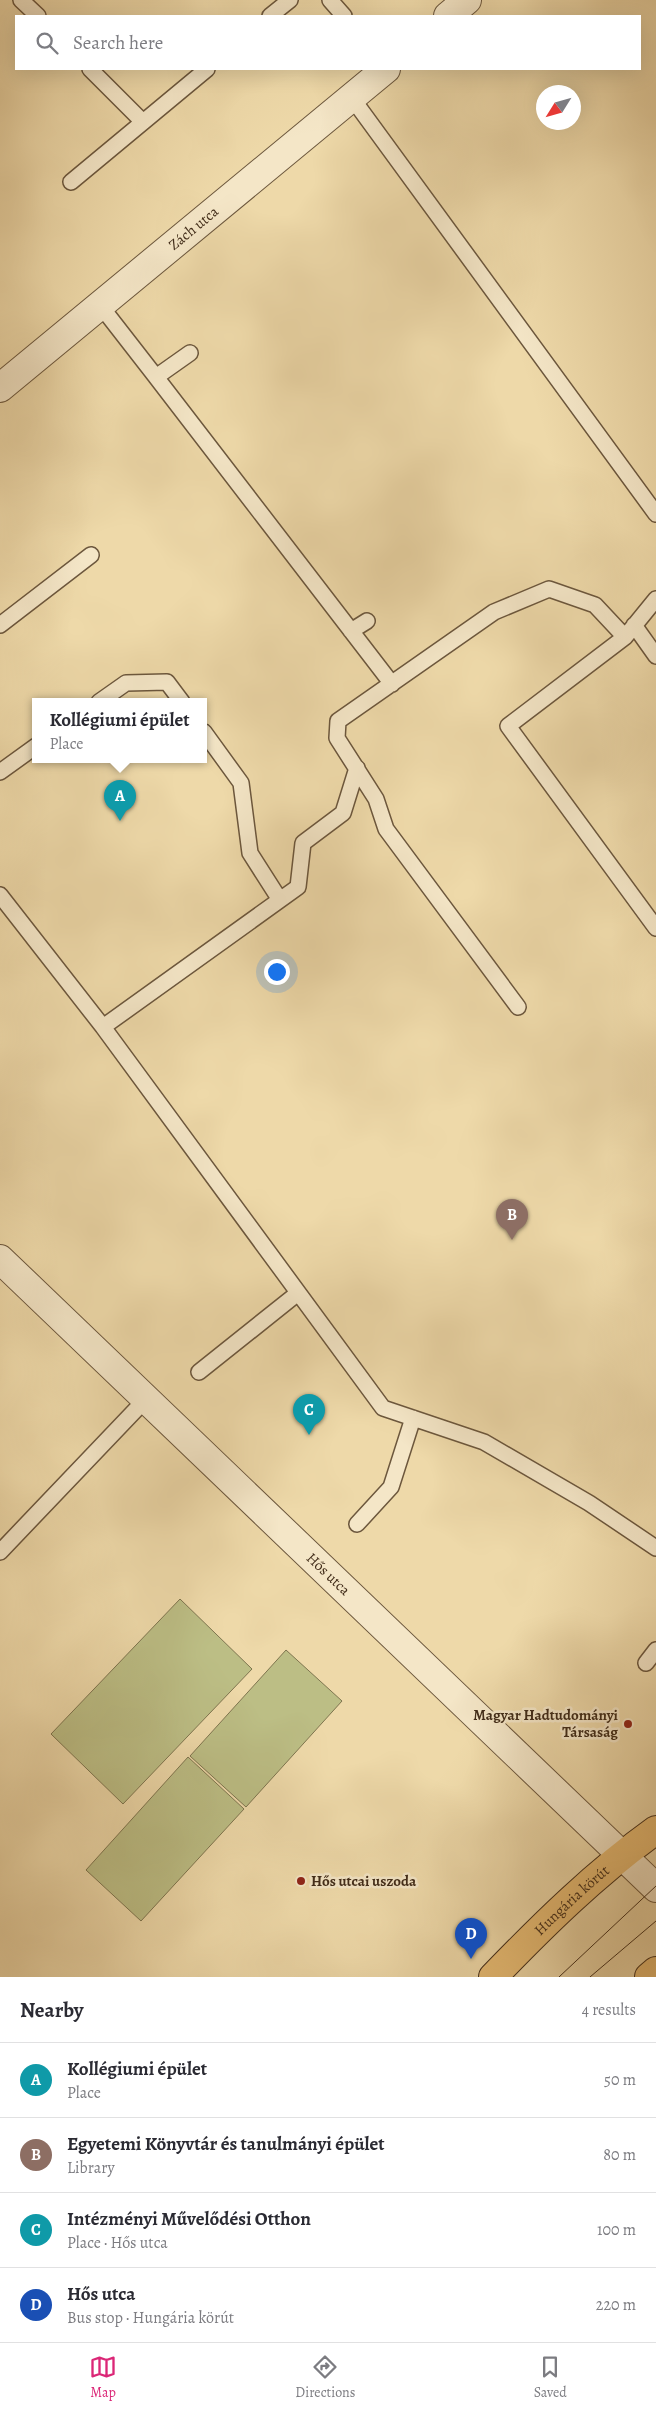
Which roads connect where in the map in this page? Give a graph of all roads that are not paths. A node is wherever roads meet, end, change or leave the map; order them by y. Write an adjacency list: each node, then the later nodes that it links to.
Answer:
1 (21, 0): 5 (lane)
2 (290, 0): 6 (lane)
3 (330, 0): 7 (lane)
4 (467, 0): 8 (street)
5 (37, 15)
6 (271, 15)
7 (343, 15)
8 (449, 15)
9 (91, 70): 13 (lane)
10 (206, 70): 13 (lane)
11 (385, 70): 12 (street, Zách utca)
12 (352, 98): 15 (street, Zách utca); 19 (lane)
13 (143, 122): 14 (lane)
14 (71, 182)
15 (100, 305): 17 (lane); 18 (street, Zách utca)
16 (190, 353): 17 (lane)
17 (156, 377): 25 (lane)
18 (1, 385)
19 (656, 514)
20 (91, 555): 23 (lane)
21 (656, 599): 24 (lane)
22 (367, 621): 25 (lane)
23 (0, 625)
24 (629, 631): 26 (lane); 27 (lane); 36 (lane)
25 (351, 632): 27 (lane)
26 (656, 656)
27 (392, 684): 32 (lane)
28 (105, 698): 29 (lane)
29 (179, 698)
30 (207, 736): 35 (lane)
31 (32, 749): 33 (lane)
32 (357, 768): 35 (lane); 37 (lane)
33 (0, 772)
34 (0, 895): 38 (lane)
35 (280, 900): 38 (lane)
36 (656, 928)
37 (518, 1007)
38 (103, 1027): 40 (lane)
39 (0, 1259): 42 (street, Hős utca)
40 (298, 1293): 41 (lane); 43 (lane)
41 (199, 1372)
42 (146, 1399): 46 (lane); 50 (street, Hős utca)
43 (413, 1418): 44 (lane); 45 (lane)
44 (357, 1524)
45 (656, 1548)
46 (0, 1552)
47 (656, 1650): 48 (lane)
48 (646, 1663)
49 (656, 1830): 50 (main road, Hungária körút)
50 (621, 1855): 51 (street, Hős utca); 53 (main road, Hungária körút)
51 (656, 1888)
52 (656, 1971): 54 (main road)
53 (493, 1977)
54 (649, 1977)

